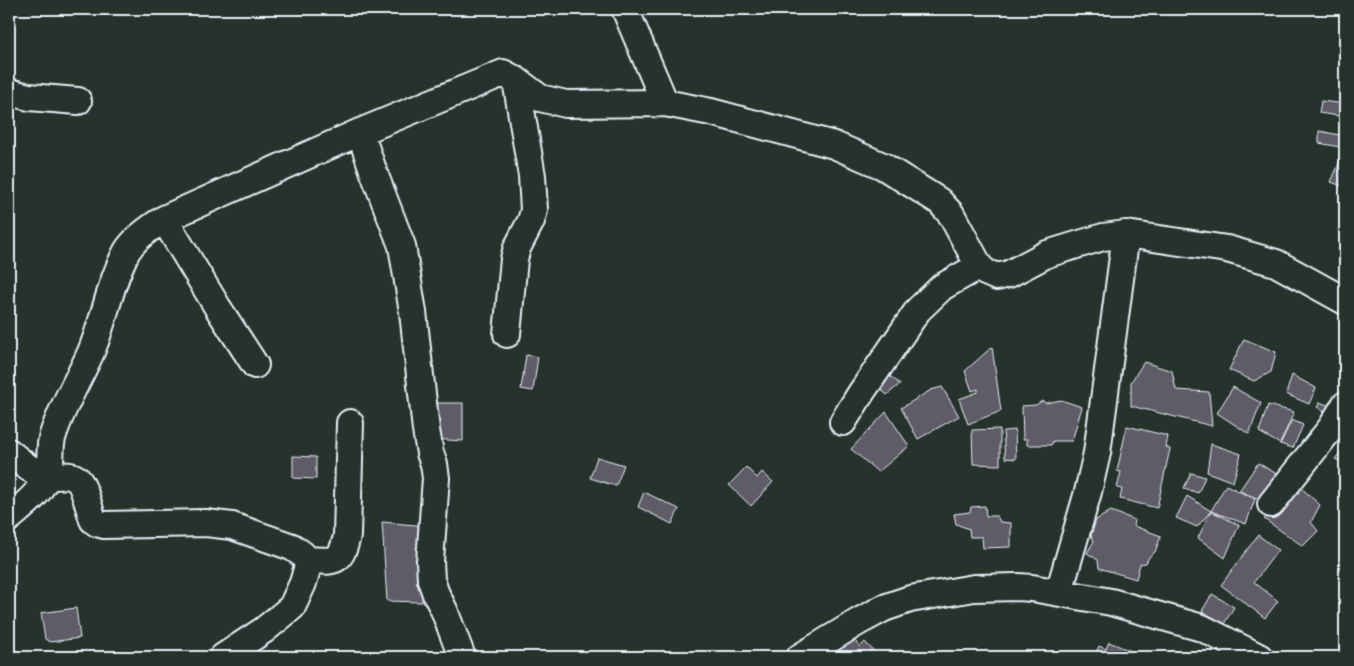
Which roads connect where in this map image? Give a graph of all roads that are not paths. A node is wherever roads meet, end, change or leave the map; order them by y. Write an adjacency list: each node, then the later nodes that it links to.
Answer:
1 (625, 9): 5 (street)
2 (516, 80): 5 (street); 6 (street); 11 (street)
3 (9, 92): 4 (street)
4 (78, 101)
5 (665, 103): 9 (street)
6 (360, 132): 7 (street); 23 (street)
7 (164, 220): 12 (street); 17 (street)
8 (1126, 234): 9 (street); 10 (street); 21 (street)
9 (979, 266): 14 (street)
10 (1345, 301)
11 (507, 334)
12 (255, 364)
13 (1345, 405): 18 (street)
14 (843, 422)
15 (350, 423): 20 (street)
16 (9, 452): 17 (street)
17 (47, 476): 19 (street); 20 (street)
18 (1271, 504)
19 (9, 518)
20 (308, 560): 22 (street)
21 (1058, 592): 24 (street); 25 (street)
22 (223, 657)
23 (462, 657)
24 (800, 657)
25 (1260, 657)

